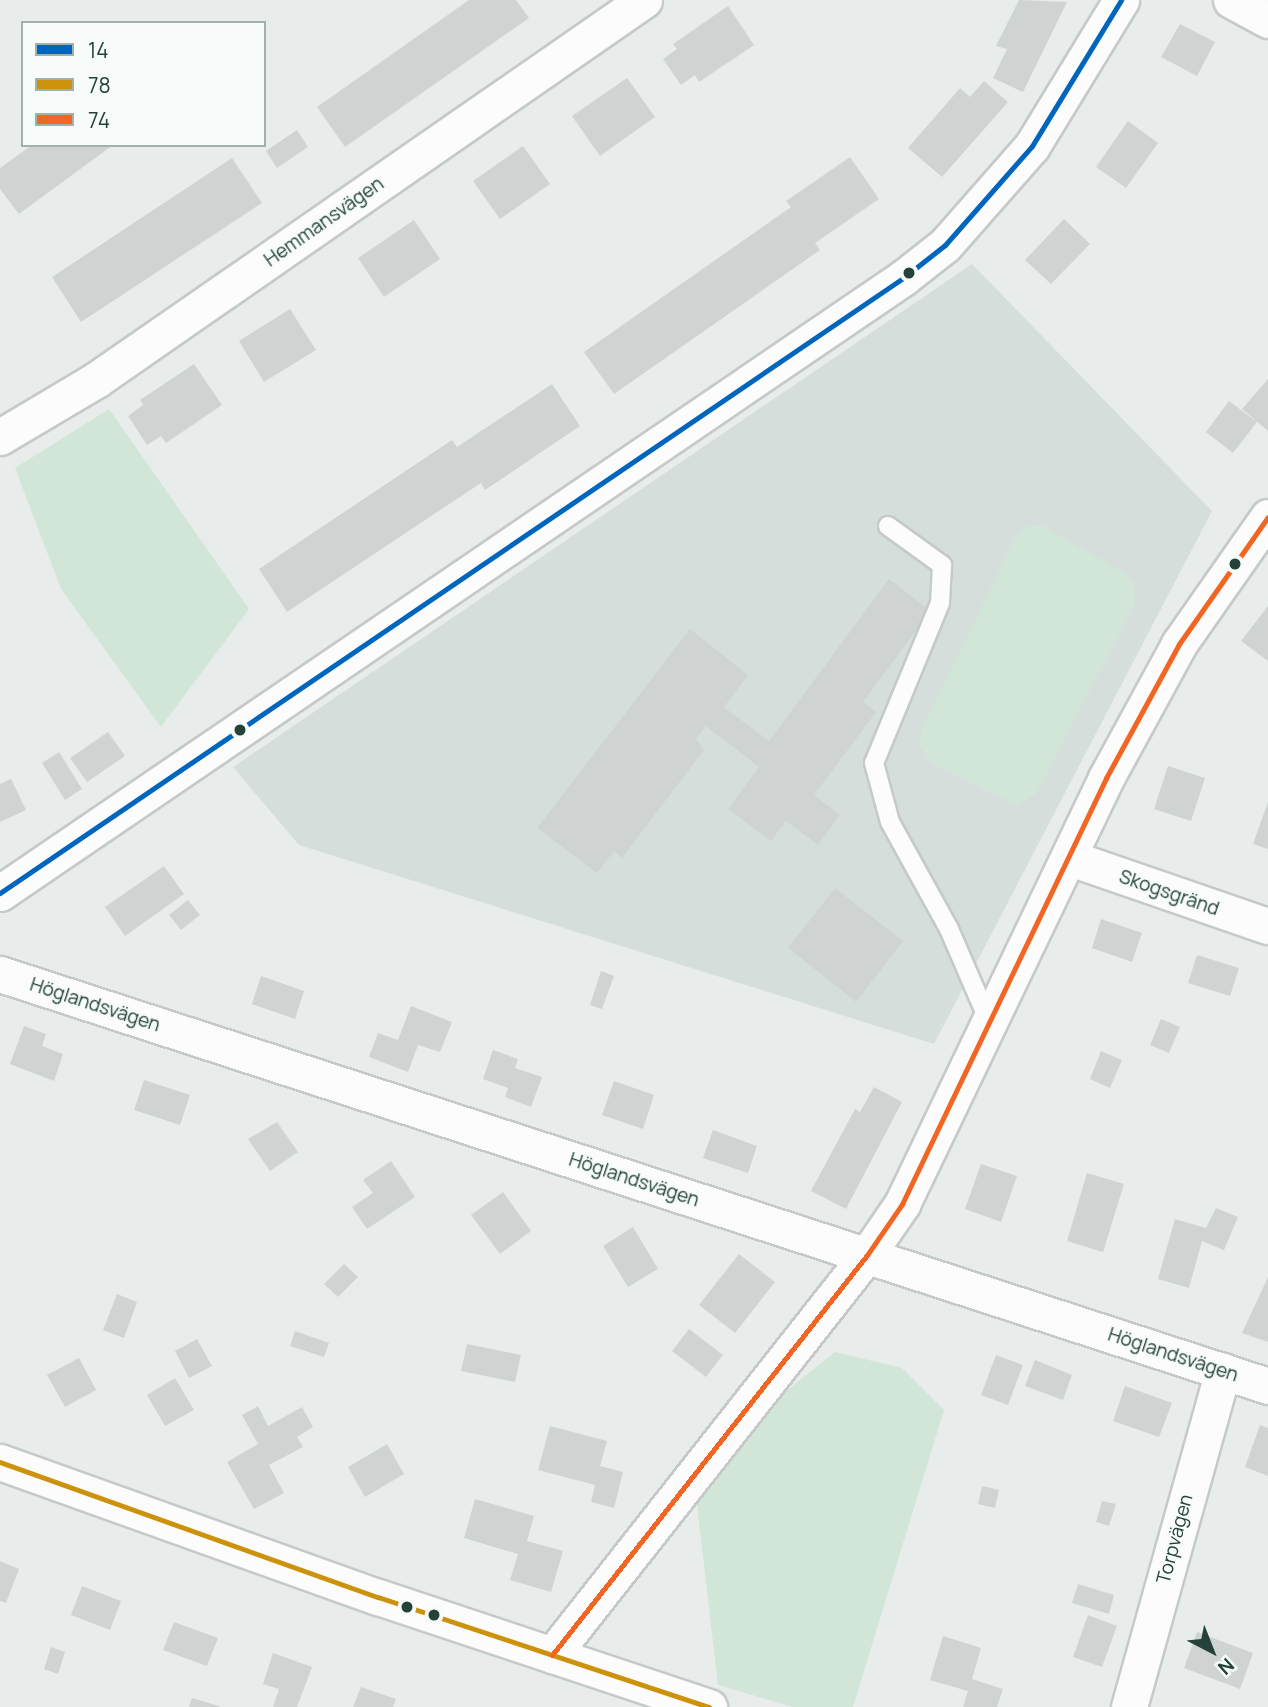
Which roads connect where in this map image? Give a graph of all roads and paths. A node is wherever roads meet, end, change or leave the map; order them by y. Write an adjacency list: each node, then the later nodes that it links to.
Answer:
1 (644, 0): 5 (street, Hemmansvägen)
2 (1121, 0): 9 (street)
3 (1231, 0): 4 (street)
4 (1268, 20)
5 (0, 437)
6 (1268, 517): 8 (street)
7 (888, 526): 12 (lane)
8 (1070, 858): 10 (street, Skogsgränd); 12 (street)
9 (0, 893)
10 (1268, 926)
11 (0, 974): 13 (street, Höglandsvägen)
12 (988, 1019): 13 (street)
13 (867, 1255): 14 (street, Höglandsvägen); 17 (street)
14 (1223, 1371): 15 (street, Höglandsvägen); 19 (street, Torpvägen)
15 (1268, 1386)
16 (0, 1462): 17 (street)
17 (552, 1655): 18 (street)
18 (709, 1707)
19 (1129, 1707)

